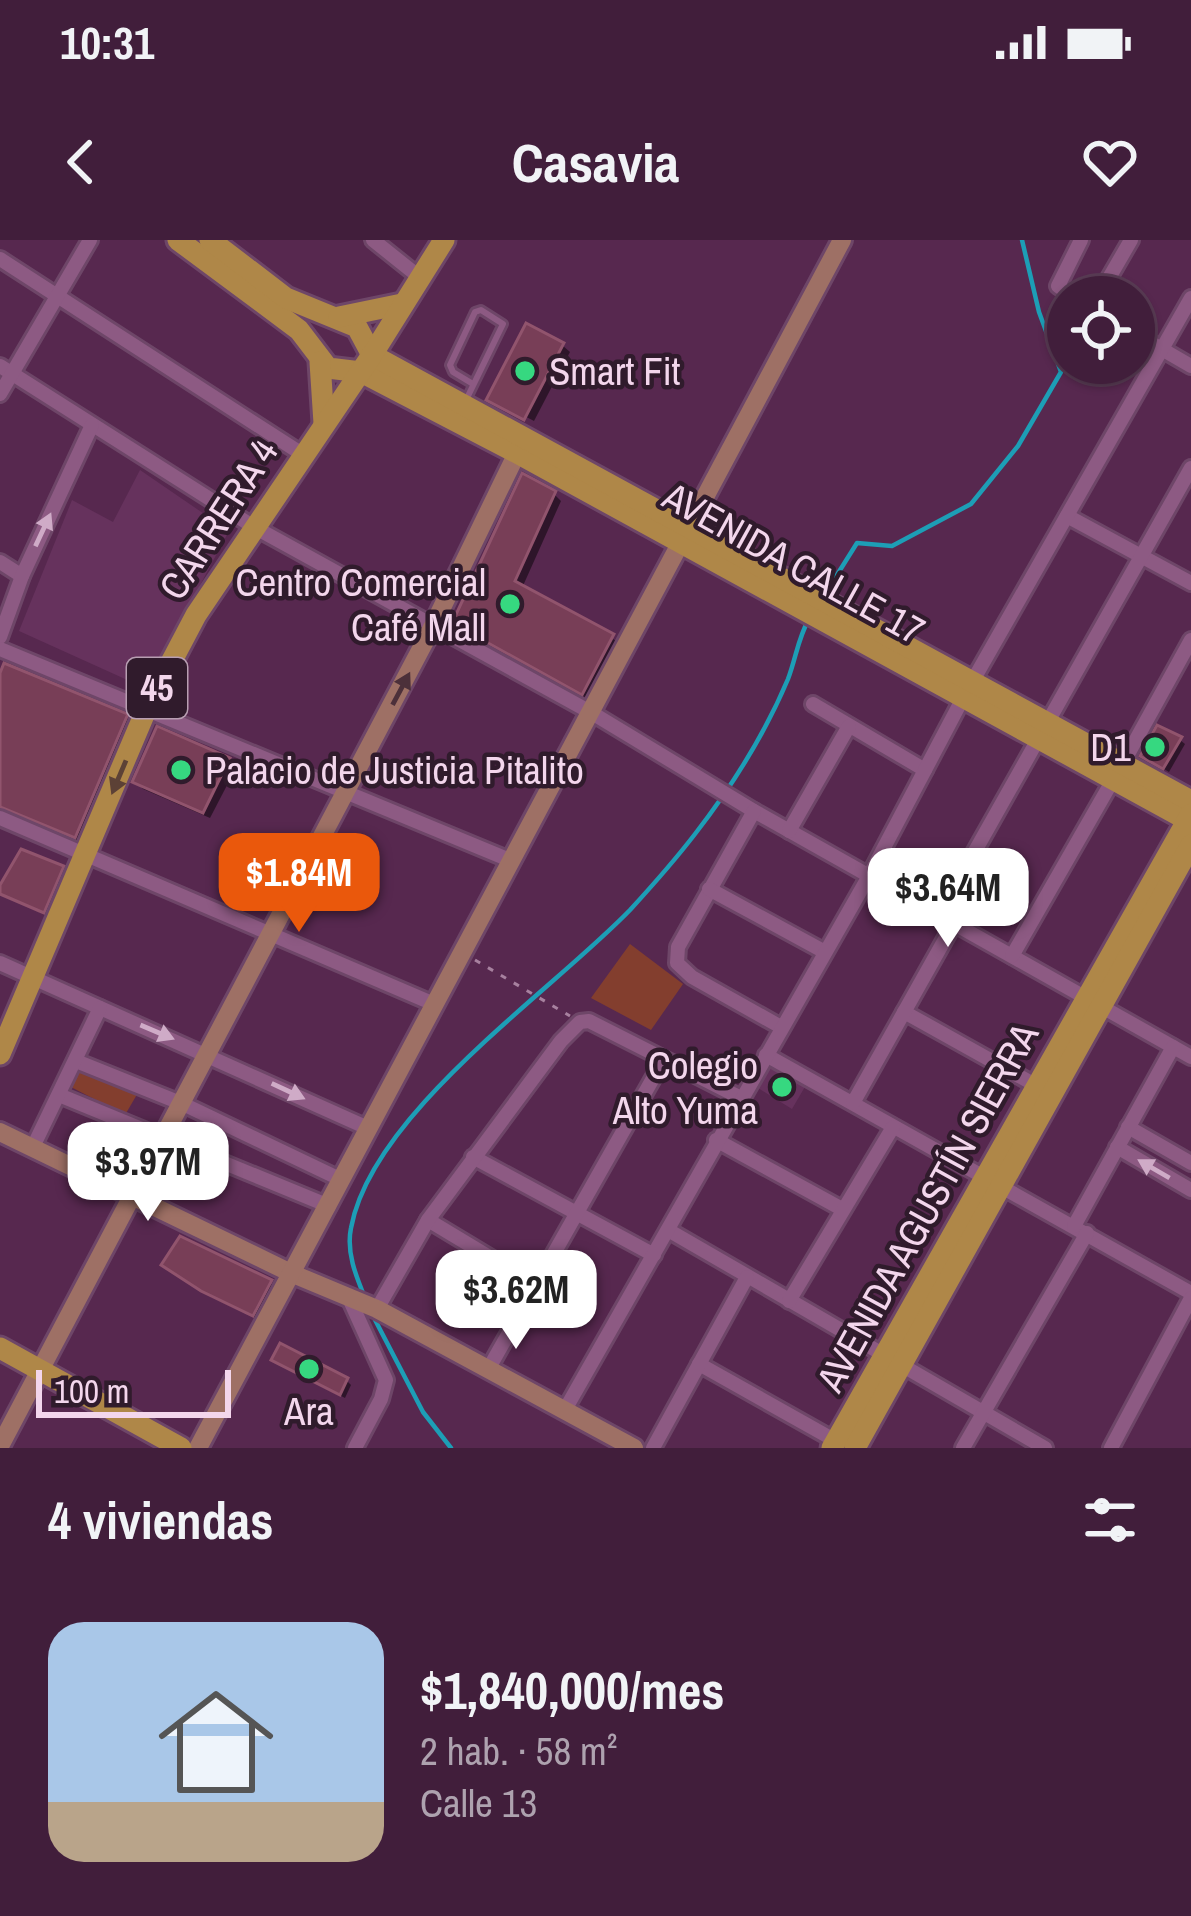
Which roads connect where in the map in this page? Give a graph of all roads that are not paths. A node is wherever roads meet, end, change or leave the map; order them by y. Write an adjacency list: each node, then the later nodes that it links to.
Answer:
1 (90, 240): 13 (street)
2 (178, 240): 19 (main road)
3 (210, 240): 16 (main road)
4 (373, 240): 10 (street)
5 (444, 240): 10 (main road, CARRERA 4 / 45)
6 (842, 240): 33 (main road)
7 (1081, 240): 11 (street)
8 (1131, 240): 12 (street)
9 (0, 259): 13 (street)
10 (418, 276): 15 (main road, CARRERA 4 / 45)
11 (1064, 276)
12 (1110, 276)
13 (56, 294): 22 (street); 29 (street)
14 (1191, 298): 18 (street)
15 (402, 304): 16 (main road); 20 (main road, CARRERA 4 / 45)
16 (340, 317): 20 (main road)
17 (1155, 345): 18 (street)
18 (1161, 349): 21 (street); 31 (street)
19 (320, 362): 20 (main road); 26 (main road)
20 (366, 364): 25 (main road, AVENIDA CALLE 17); 26 (main road, CARRERA 4 / 45); 28 (main road, AVENIDA CALLE 17)
21 (1191, 366)
22 (6, 369): 24 (street); 27 (street)
23 (473, 384): 23 (lane); 25 (lane)
24 (0, 394)
25 (463, 406): 33 (main road, AVENIDA CALLE 17)
26 (324, 422): 29 (main road, CARRERA 4 / 45)
27 (92, 425): 32 (street); 36 (street, one-way to 27)
28 (517, 453): 33 (main road, AVENIDA CALLE 17); 38 (main road)
29 (302, 454): 32 (main road, CARRERA 4 / 45)
30 (1191, 468): 34 (street)
31 (1067, 516): 34 (street); 42 (street)
32 (254, 527): 38 (street); 44 (main road, CARRERA 4 / 45)
33 (687, 534): 42 (main road, AVENIDA CALLE 17); 45 (main road)
34 (1143, 556): 37 (street); 47 (street)
35 (0, 562): 36 (street)
36 (22, 576): 39 (street)
37 (1191, 584)
38 (434, 626): 45 (street); 50 (main road, one-way to 38)
39 (0, 637)
40 (1191, 640): 49 (street)
41 (0, 649): 44 (street)
42 (969, 689): 47 (main road, AVENIDA CALLE 17); 48 (street)
43 (813, 704): 46 (street)
44 (147, 708): 50 (street); 57 (main road, CARRERA 4 / 45, one-way to 57)
45 (592, 712): 51 (street); 58 (main road)
46 (849, 726): 48 (street); 54 (street)
47 (1042, 730): 49 (main road, AVENIDA CALLE 17); 62 (street)
48 (925, 770): 59 (street)
49 (1118, 772): 52 (main road, AVENIDA CALLE 17); 65 (street)
50 (346, 793): 58 (street); 60 (main road)
51 (754, 811): 54 (street); 61 (street)
52 (1190, 815): 68 (main road, AVENIDA AGUSTÍN SIERRA)
53 (0, 818): 57 (street)
54 (789, 831): 59 (street)
55 (1191, 845): 68 (main road, AVENIDA AGUSTÍN SIERRA)
56 (229, 852): 60 (street)
57 (83, 853): 63 (street); 67 (main road, CARRERA 4 / 45)
58 (512, 861): 69 (main road)
59 (869, 876): 62 (street); 64 (street)
60 (298, 884): 63 (main road)
61 (709, 889): 64 (street); 72 (street)
62 (946, 920): 65 (street); 71 (street)
63 (269, 933): 69 (street); 74 (main road)
64 (825, 952): 72 (street)
65 (1012, 956): 68 (street)
66 (0, 963): 67 (street)
67 (32, 976): 70 (street); 75 (main road, CARRERA 4 / 45)
68 (1093, 1003): 73 (street); 80 (main road, AVENIDA AGUSTÍN SIERRA); 96 (main road, AVENIDA AGUSTÍN SIERRA)
69 (434, 1004): 87 (main road)
70 (100, 1008): 74 (street, one-way to 74); 79 (street)
71 (904, 1012): 80 (street); 83 (street)
72 (781, 1027): 76 (street)
73 (1173, 1047): 77 (street); 86 (street)
74 (206, 1052): 84 (main road); 87 (street, one-way to 87)
75 (0, 1054)
76 (766, 1055): 82 (street); 83 (street)
77 (1191, 1058)
78 (664, 1059): 82 (street); 93 (street); 101 (street)
79 (76, 1061): 81 (street); 84 (street)
80 (1037, 1086): 96 (main road, AVENIDA AGUSTÍN SIERRA)
81 (59, 1095): 89 (street); 92 (street)
82 (740, 1098): 90 (street)
83 (853, 1103): 85 (street)
84 (183, 1104): 89 (main road); 95 (street)
85 (893, 1127): 96 (street); 100 (street)
86 (1129, 1127): 91 (street); 94 (street)
87 (370, 1129): 95 (main road)
88 (0, 1132): 92 (main road)
89 (163, 1138): 98 (main road); 99 (street)
90 (716, 1140): 100 (street); 103 (street)
91 (1118, 1147): 97 (street, one-way to 91); 104 (street)
92 (32, 1149): 98 (main road)
93 (473, 1157): 101 (street); 102 (street)
94 (1191, 1163)
95 (342, 1180): 99 (main road)
96 (994, 1182): 104 (street); 113 (main road, AVENIDA AGUSTÍN SIERRA)
97 (1191, 1190)
98 (131, 1198): 106 (main road); 116 (main road)
99 (329, 1206): 106 (main road)
100 (842, 1209): 110 (street)
101 (576, 1212): 105 (street); 108 (street)
102 (428, 1220): 108 (street); 111 (street)
103 (668, 1230): 105 (street); 107 (street)
104 (1080, 1230): 109 (street); 118 (street)
105 (654, 1255): 117 (street)
106 (293, 1274): 111 (main road); 122 (main road)
107 (747, 1277): 110 (street); 114 (street)
108 (536, 1285): 115 (street)
109 (1191, 1296): 128 (street)
110 (789, 1300): 113 (street)
111 (362, 1302): 115 (main road); 123 (street)
112 (0, 1348): 116 (main road)
113 (895, 1359): 118 (street); 120 (main road, AVENIDA AGUSTÍN SIERRA)
114 (699, 1364): 120 (street); 125 (street)
115 (490, 1368): 117 (main road)
116 (40, 1371): 119 (main road); 121 (main road)
117 (566, 1408): 124 (main road)
118 (983, 1413): 126 (street); 127 (street)
119 (0, 1446)
120 (841, 1446)
121 (181, 1448)
122 (198, 1448)
123 (356, 1448)
124 (634, 1448)
125 (652, 1448)
126 (963, 1448)
127 (1045, 1448)
128 (1111, 1448)

